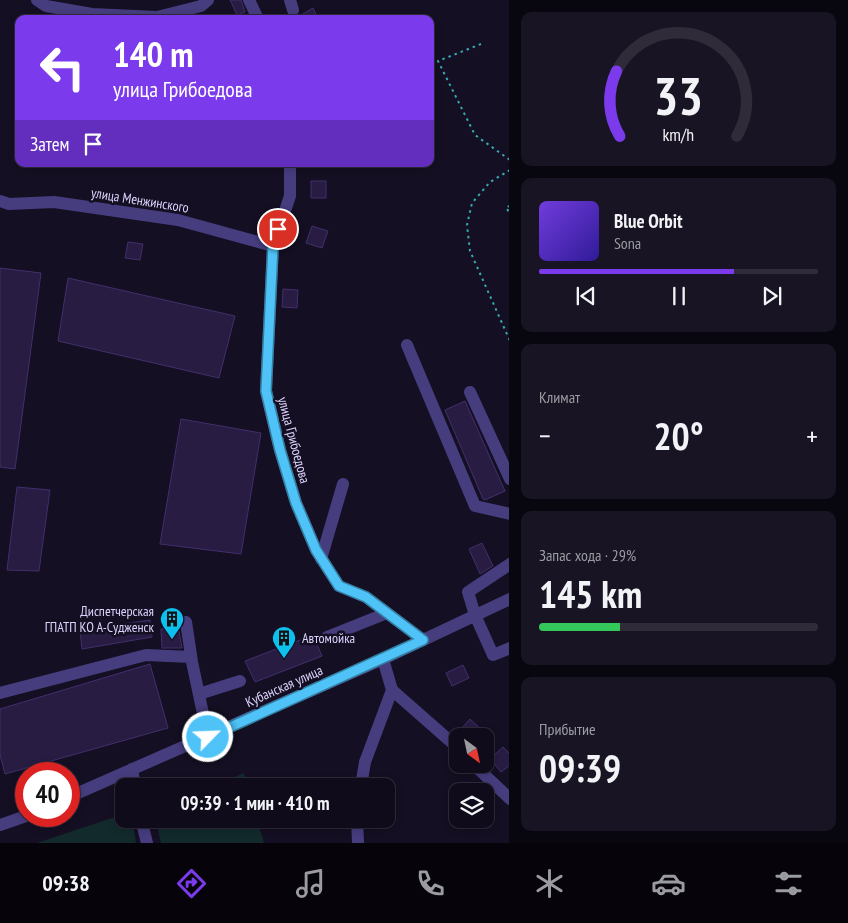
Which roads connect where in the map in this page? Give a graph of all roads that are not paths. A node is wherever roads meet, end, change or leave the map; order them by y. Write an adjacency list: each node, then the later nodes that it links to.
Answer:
1 (36, 0): 4 (street)
2 (208, 0): 5 (street)
3 (249, 0): 6 (street)
4 (114, 15)
5 (165, 15)
6 (256, 15)
7 (290, 167): 9 (street, улица Грибоедова)
8 (0, 201): 9 (street, улица Менжинского)
9 (273, 246): 15 (street, улица Грибоедова)
10 (407, 345): 14 (street)
11 (470, 392): 12 (street)
12 (509, 479)
13 (343, 484): 15 (street)
14 (509, 514)
15 (321, 559): 18 (street, улица Грибоедова)
16 (509, 564): 19 (street)
17 (509, 599): 19 (street, Кубанская улица)
18 (387, 613): 21 (street); 22 (street, улица Грибоедова)
19 (475, 615): 22 (street, Кубанская улица); 23 (street)
20 (186, 622): 24 (street)
21 (327, 637)
22 (423, 640): 25 (street, Кубанская улица)
23 (509, 648)
24 (191, 657): 28 (street); 29 (street)
25 (383, 659): 27 (street); 30 (street, Кубанская улица)
26 (240, 681): 29 (street)
27 (392, 690): 31 (street); 35 (street)
28 (0, 693)
29 (199, 694): 30 (street)
30 (208, 737): 32 (street, Кубанская улица)
31 (449, 740)
32 (132, 769): 34 (street); 36 (street, Кубанская улица)
33 (482, 773): 37 (street)
34 (134, 778)
35 (362, 778)
36 (80, 792)
37 (509, 799)
38 (15, 820): 39 (street)
39 (0, 825)
40 (144, 828): 42 (street)
41 (358, 828): 43 (street)
42 (147, 843)
43 (358, 843)

